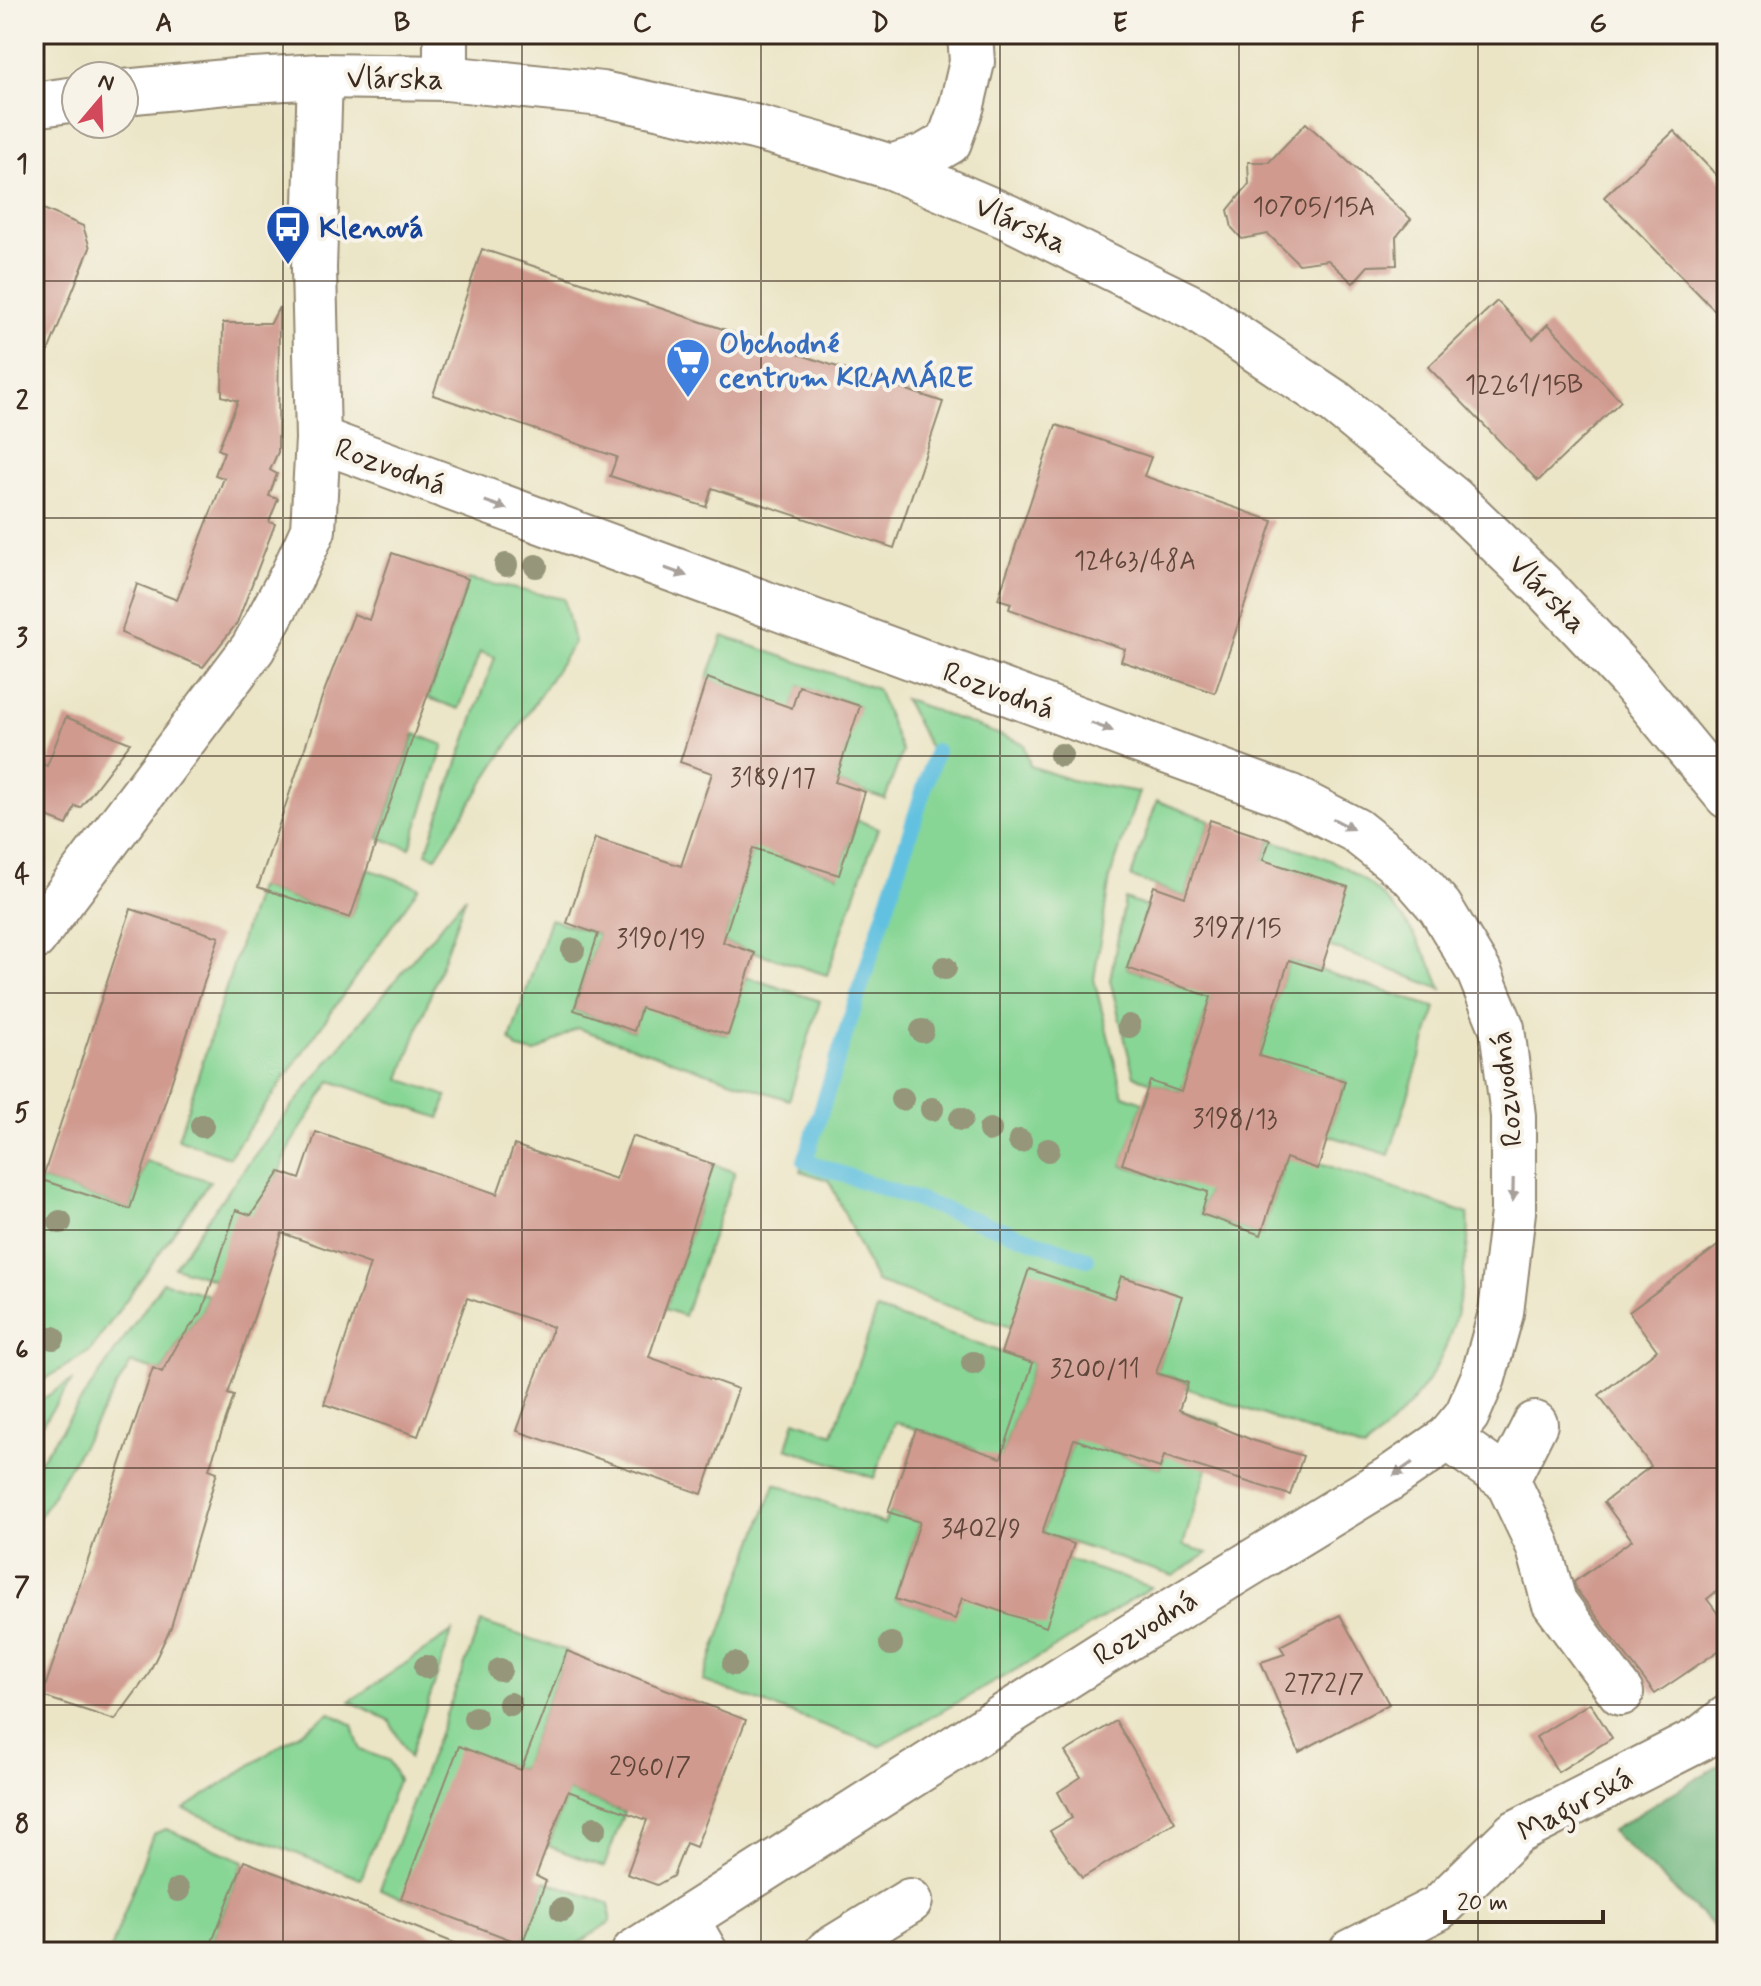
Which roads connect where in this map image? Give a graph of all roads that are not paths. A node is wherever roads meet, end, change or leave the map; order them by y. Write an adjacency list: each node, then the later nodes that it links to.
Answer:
1 (446, 34): 4 (street)
2 (970, 34): 8 (street)
3 (320, 76): 4 (street, Vlárska); 5 (street, Vlárska); 9 (street)
4 (446, 78): 8 (street, Vlárska)
5 (140, 90)
6 (60, 101): 7 (street)
7 (34, 105)
8 (891, 167): 10 (street, Vlárska)
9 (318, 439): 11 (street); 13 (street, Rozvodná, one-way to 13)
10 (1727, 796)
11 (34, 938)
12 (1535, 1424): 14 (street)
13 (1448, 1438): 14 (street); 18 (street, Rozvodná, one-way to 18)
14 (1507, 1480): 15 (street)
15 (1621, 1693)
16 (1727, 1718): 21 (street, Magurská)
17 (910, 1901): 20 (street)
18 (696, 1935): 19 (street, Rozvodná)
19 (634, 1952)
20 (827, 1952)
21 (1351, 1952)

